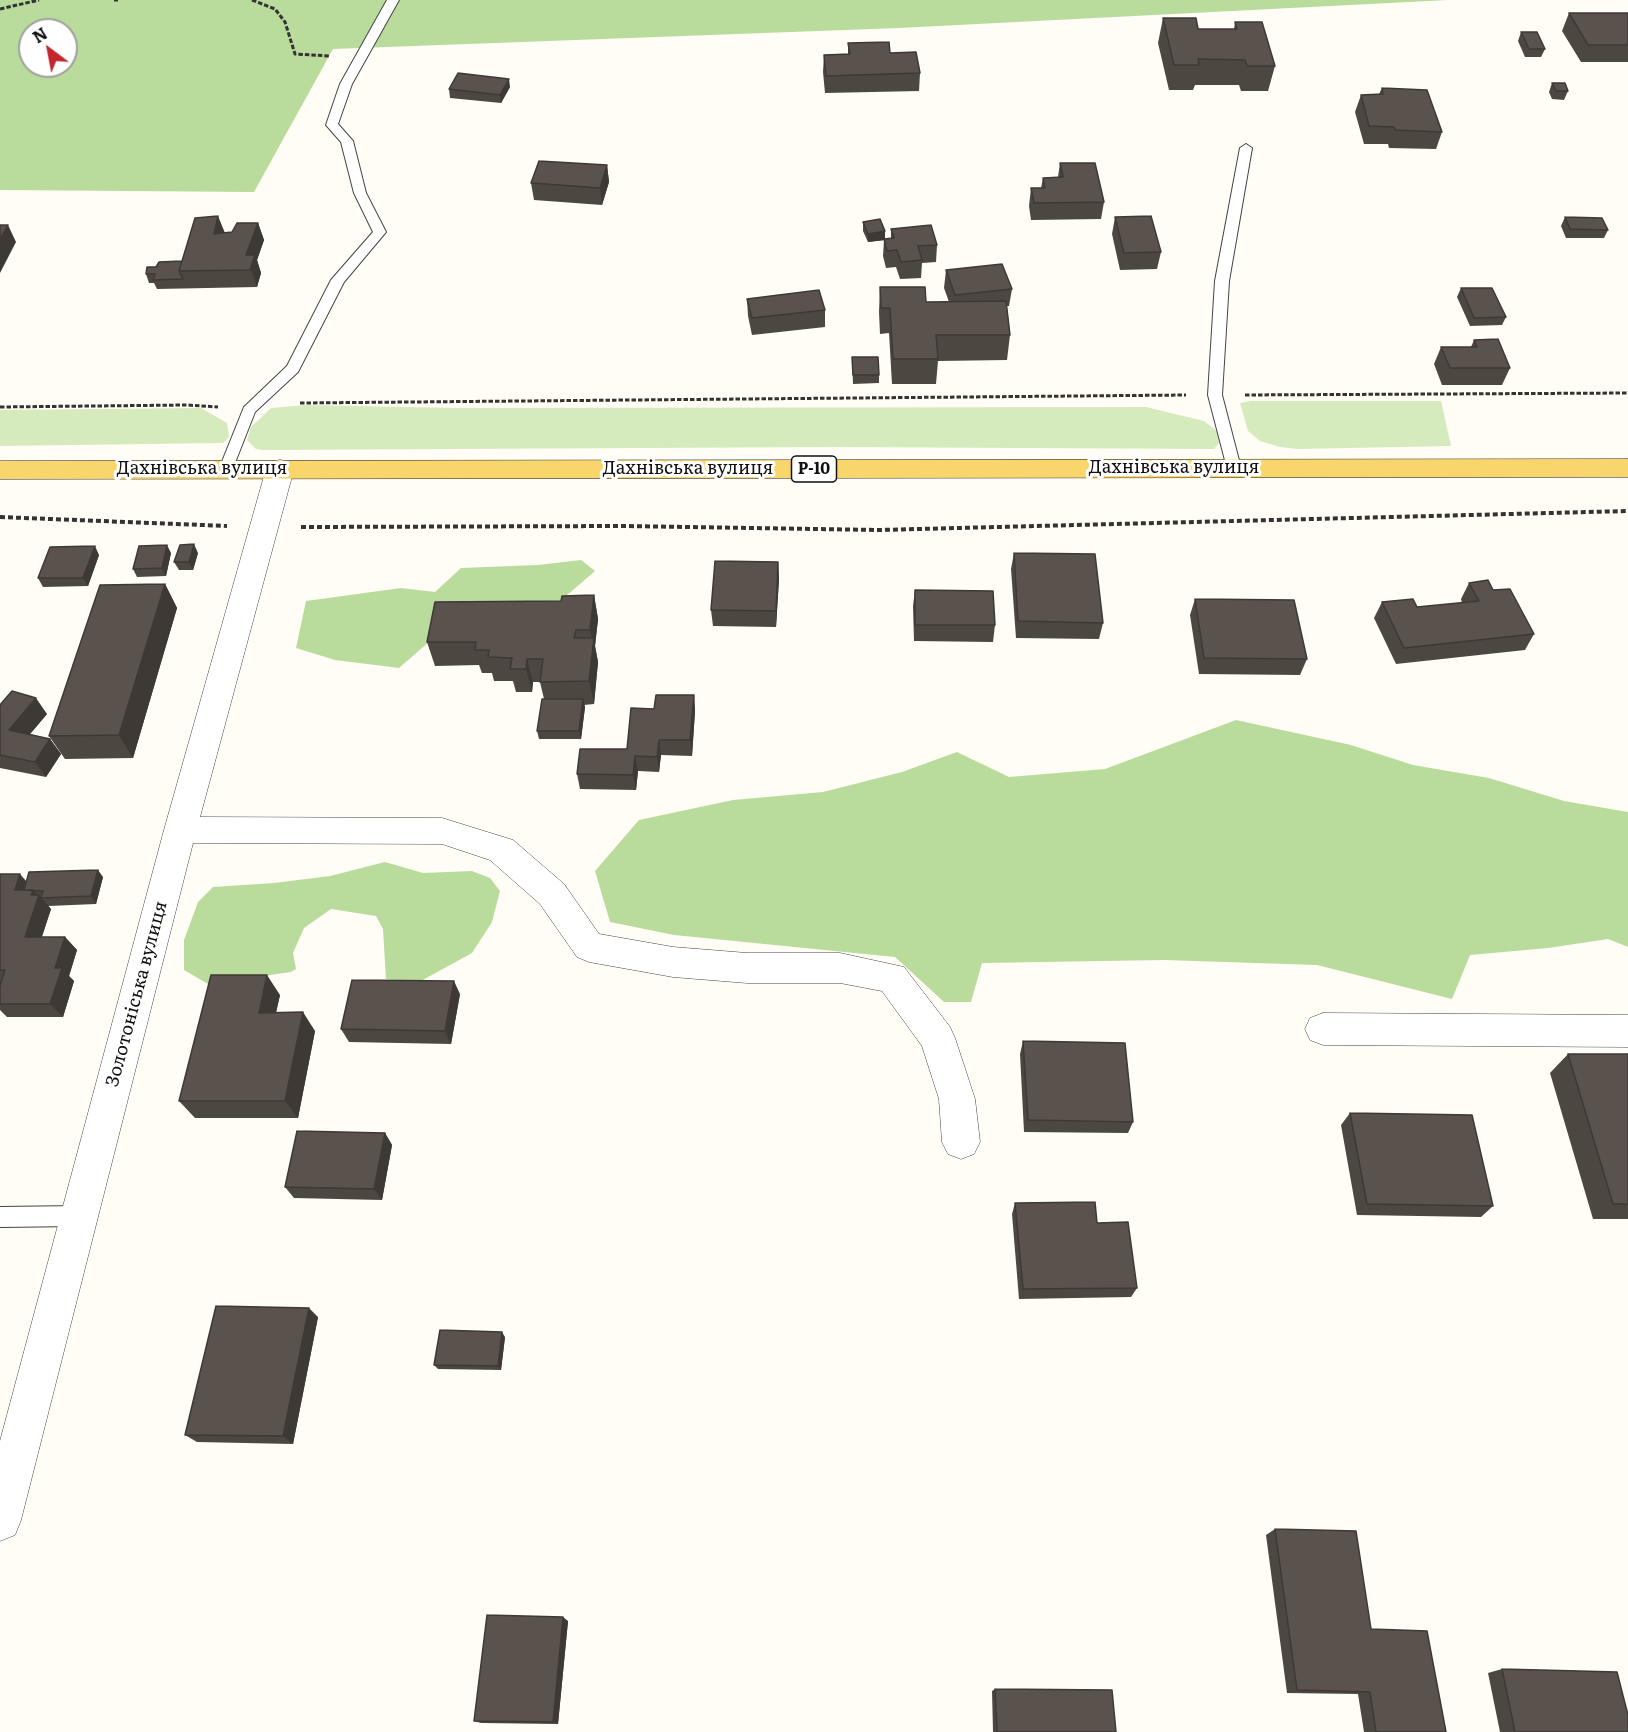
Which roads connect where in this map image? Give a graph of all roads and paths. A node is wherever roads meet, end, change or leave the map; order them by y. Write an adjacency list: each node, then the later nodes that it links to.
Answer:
1 (39, 0): 4 (path)
2 (252, 0): 5 (path)
3 (393, 0): 5 (lane)
4 (0, 9)
5 (359, 61): 10 (lane)
6 (1246, 148): 8 (lane)
7 (1628, 393): 8 (path)
8 (1215, 395): 10 (path); 11 (lane)
9 (0, 406): 10 (path)
10 (249, 410): 13 (lane)
11 (1234, 468): 12 (main road, Дахнівська вулиця / Р-10); 14 (main road, Дахнівська вулиця / Р-10)
12 (1628, 468)
13 (226, 469): 14 (main road, Дахнівська вулиця / Р-10); 15 (main road, Дахнівська вулиця / Р-10)
14 (280, 469): 18 (street, Золотоніська вулиця)
15 (0, 470)
16 (1628, 511): 18 (path)
17 (0, 517): 18 (path)
18 (263, 528): 19 (street, Золотоніська вулиця)
19 (180, 830): 22 (street); 23 (street, Золотоніська вулиця)
20 (1323, 1029): 21 (street)
21 (1628, 1031)
22 (961, 1142)
23 (79, 1216): 24 (lane); 25 (street, Золотоніська вулиця)
24 (0, 1217)
25 (0, 1520)

